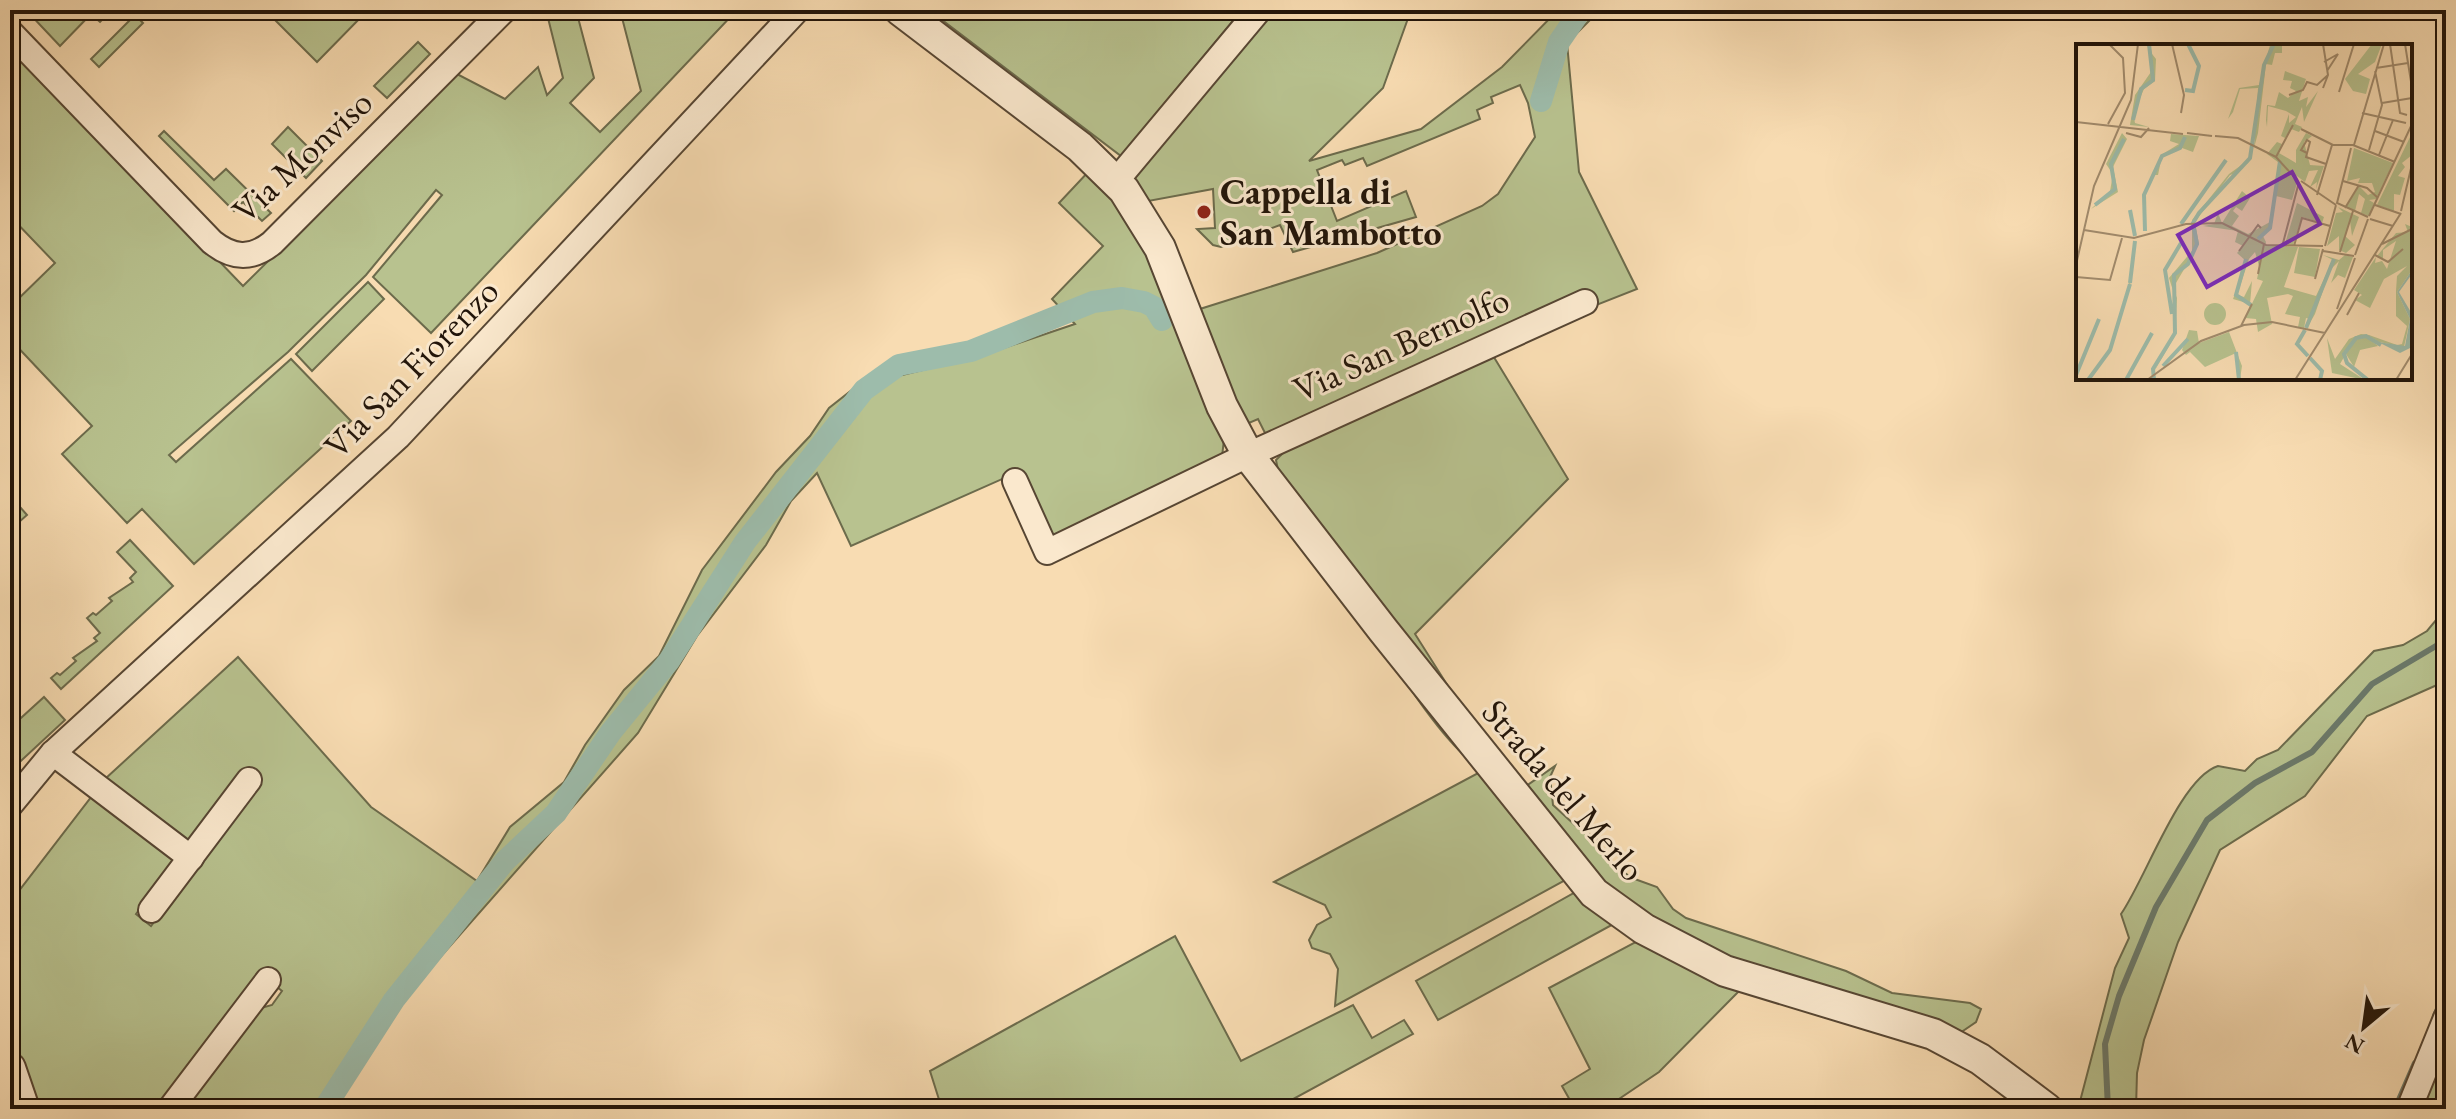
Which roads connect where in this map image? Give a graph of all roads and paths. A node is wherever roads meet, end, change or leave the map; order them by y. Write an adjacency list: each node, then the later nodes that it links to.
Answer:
1 (504, 10): 5 (street, Via Monviso)
2 (797, 10): 10 (street, Via San Fiorenzo)
3 (900, 10): 6 (street)
4 (1259, 10): 6 (street)
5 (10, 32)
6 (1116, 181): 8 (street)
7 (1585, 302): 8 (street, Via San Bernolfo)
8 (1248, 455): 9 (street, Via San Bernolfo); 20 (street, Strada del Merlo)
9 (1015, 481)
10 (53, 753): 12 (street, Via San Fiorenzo); 13 (street)
11 (249, 780): 13 (street)
12 (10, 805)
13 (191, 858): 14 (street)
14 (151, 910)
15 (268, 980): 19 (street)
16 (2446, 1018): 21 (street)
17 (10, 1068): 18 (street)
18 (24, 1109)
19 (170, 1109)
20 (2047, 1109)
21 (2409, 1109)

